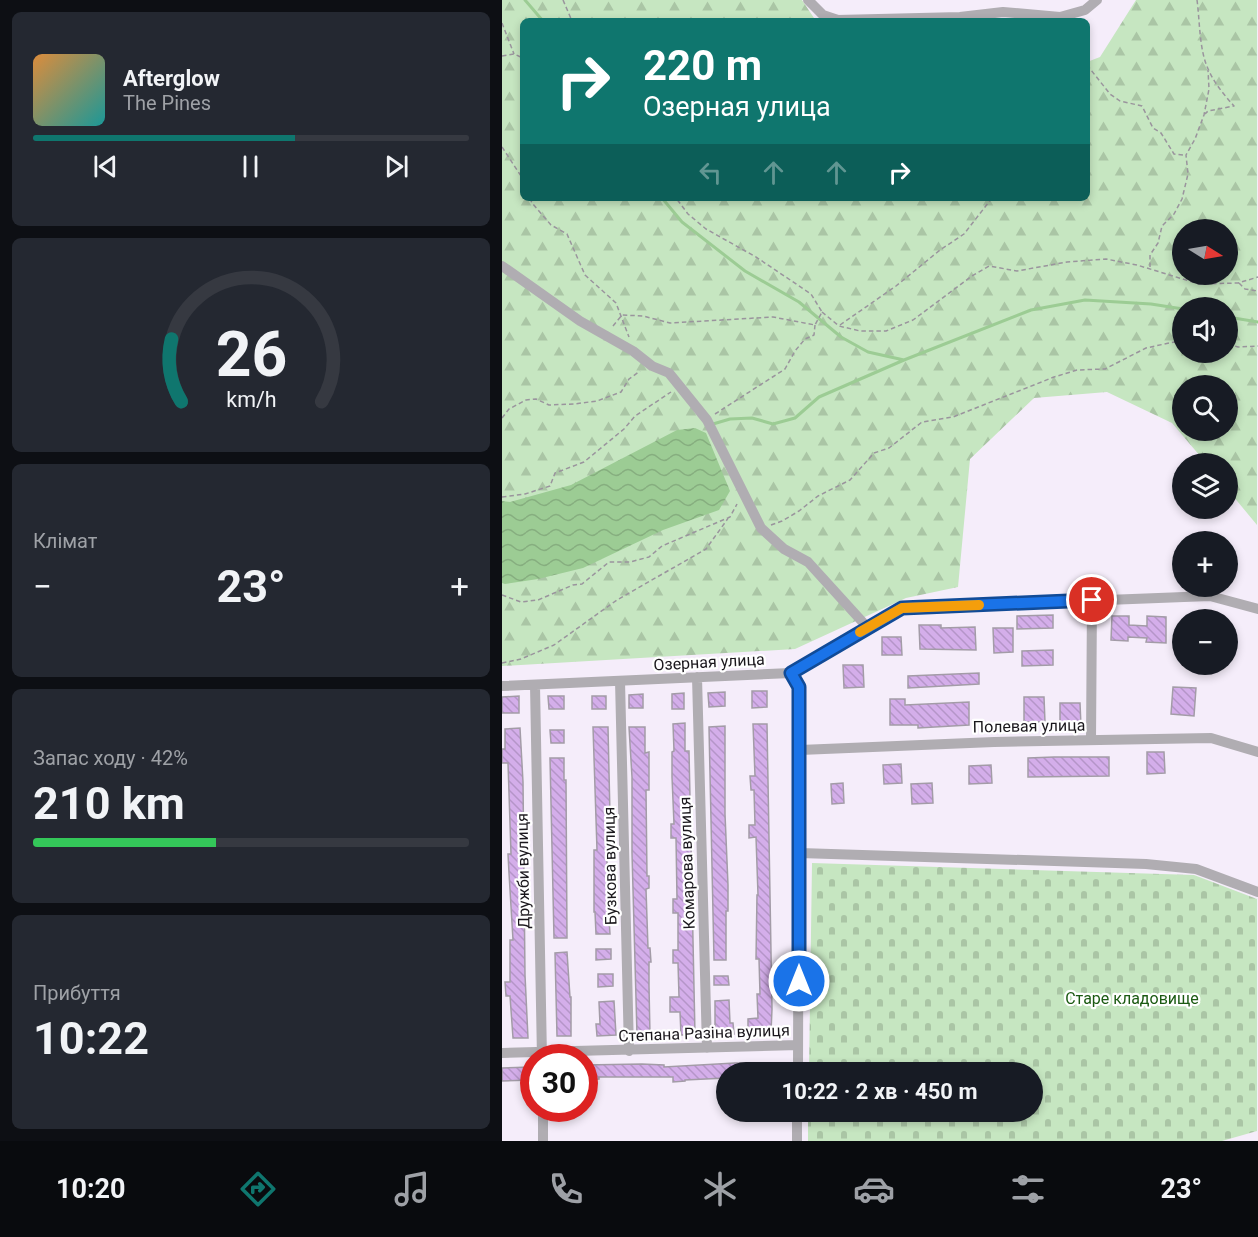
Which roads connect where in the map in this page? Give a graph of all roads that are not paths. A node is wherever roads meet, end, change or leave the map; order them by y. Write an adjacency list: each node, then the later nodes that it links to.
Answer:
1 (808, 0): 3 (street)
2 (1097, 0): 4 (street)
3 (832, 18)
4 (919, 18)
5 (502, 266): 8 (street)
6 (1092, 600): 7 (street, Озерная улица); 8 (street, Озерная улица); 14 (street)
7 (1258, 609)
8 (868, 628): 9 (street, Озерная улица)
9 (791, 673): 10 (street, Озерная улица); 15 (street)
10 (697, 677): 11 (street, Озерная улица); 21 (street, Комарова вулиця)
11 (620, 681): 12 (street, Озерная улица); 22 (street, Бузкова вулиця)
12 (535, 685): 13 (street, Озерная улица); 19 (street, Дружби вулиця)
13 (502, 686)
14 (1091, 740): 15 (street, Полевая улица); 16 (street, Полевая улица)
15 (799, 750): 17 (street)
16 (1258, 752)
17 (800, 853): 18 (street); 20 (street)
18 (1258, 892)
19 (542, 1044)
20 (798, 1045): 21 (street, Степана Разіна вулиця); 26 (street)
21 (707, 1048): 22 (street, Степана Разіна вулиця)
22 (629, 1051): 23 (street, Степана Разіна вулиця)
23 (598, 1052)
24 (502, 1053): 25 (street, Степана Разіна вулиця)
25 (520, 1054)
26 (798, 1062)
27 (543, 1122): 29 (street)
28 (797, 1122): 30 (street)
29 (543, 1141)
30 (797, 1141)

